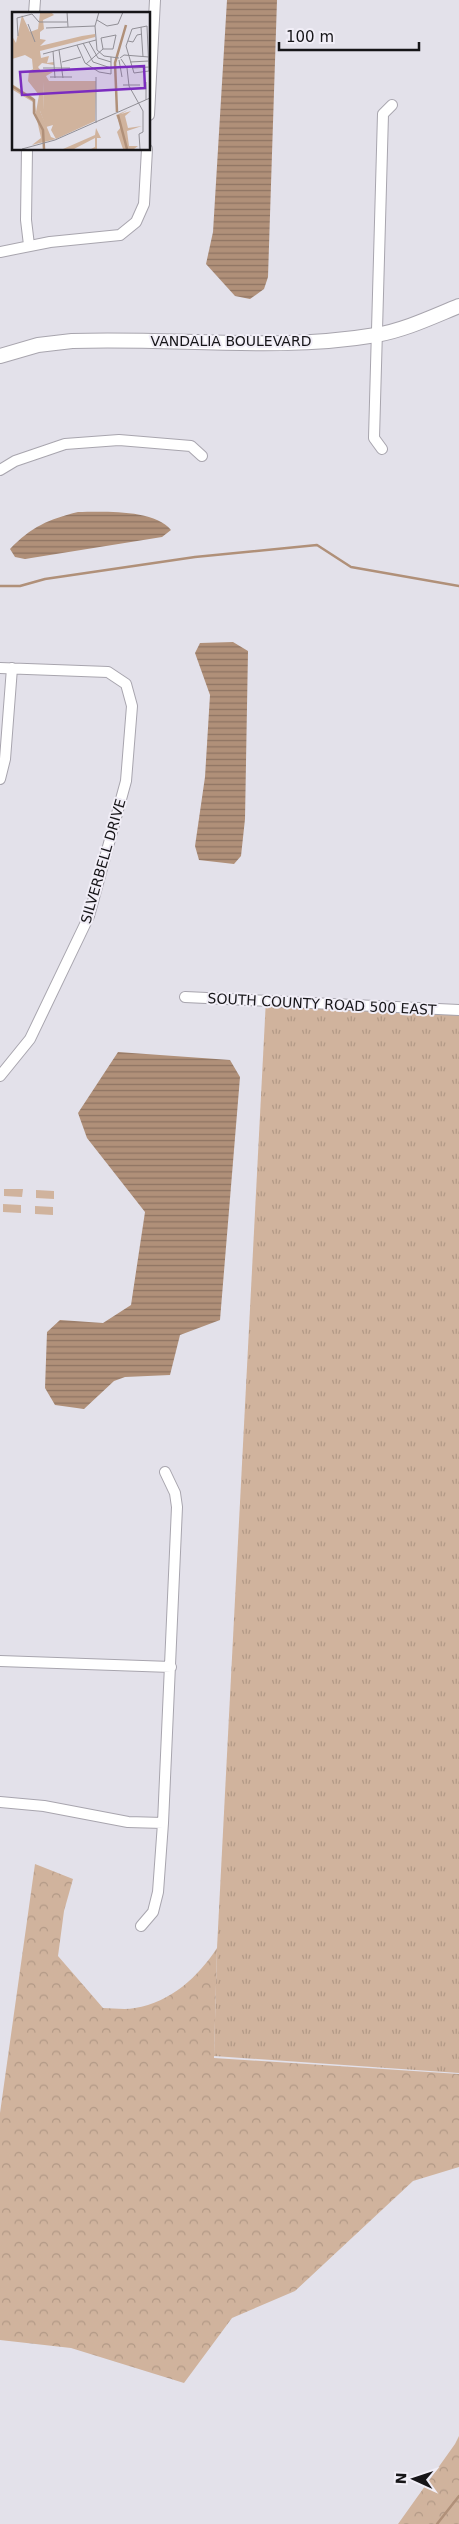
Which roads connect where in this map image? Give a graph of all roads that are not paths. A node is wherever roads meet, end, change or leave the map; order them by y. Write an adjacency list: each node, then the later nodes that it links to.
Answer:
1 (155, 0): 2 (street)
2 (150, 96)
3 (392, 105): 9 (street)
4 (27, 150): 6 (street)
5 (147, 150): 6 (street)
6 (29, 245): 7 (street)
7 (0, 252)
8 (459, 306): 9 (street, VANDALIA BOULEVARD)
9 (377, 335): 10 (street, VANDALIA BOULEVARD); 11 (street)
10 (0, 356)
11 (382, 449)
12 (202, 456): 13 (street)
13 (0, 470)
14 (0, 668): 15 (street)
15 (12, 668): 16 (street); 19 (street, SILVERBELL DRIVE)
16 (0, 779)
17 (185, 997): 18 (street, SOUTH COUNTY ROAD 500 EAST)
18 (459, 1010)
19 (0, 1076)
20 (165, 1472): 22 (street)
21 (0, 1661): 22 (street)
22 (171, 1667): 24 (street)
23 (0, 1802): 24 (street)
24 (163, 1823): 25 (street)
25 (142, 1926)

